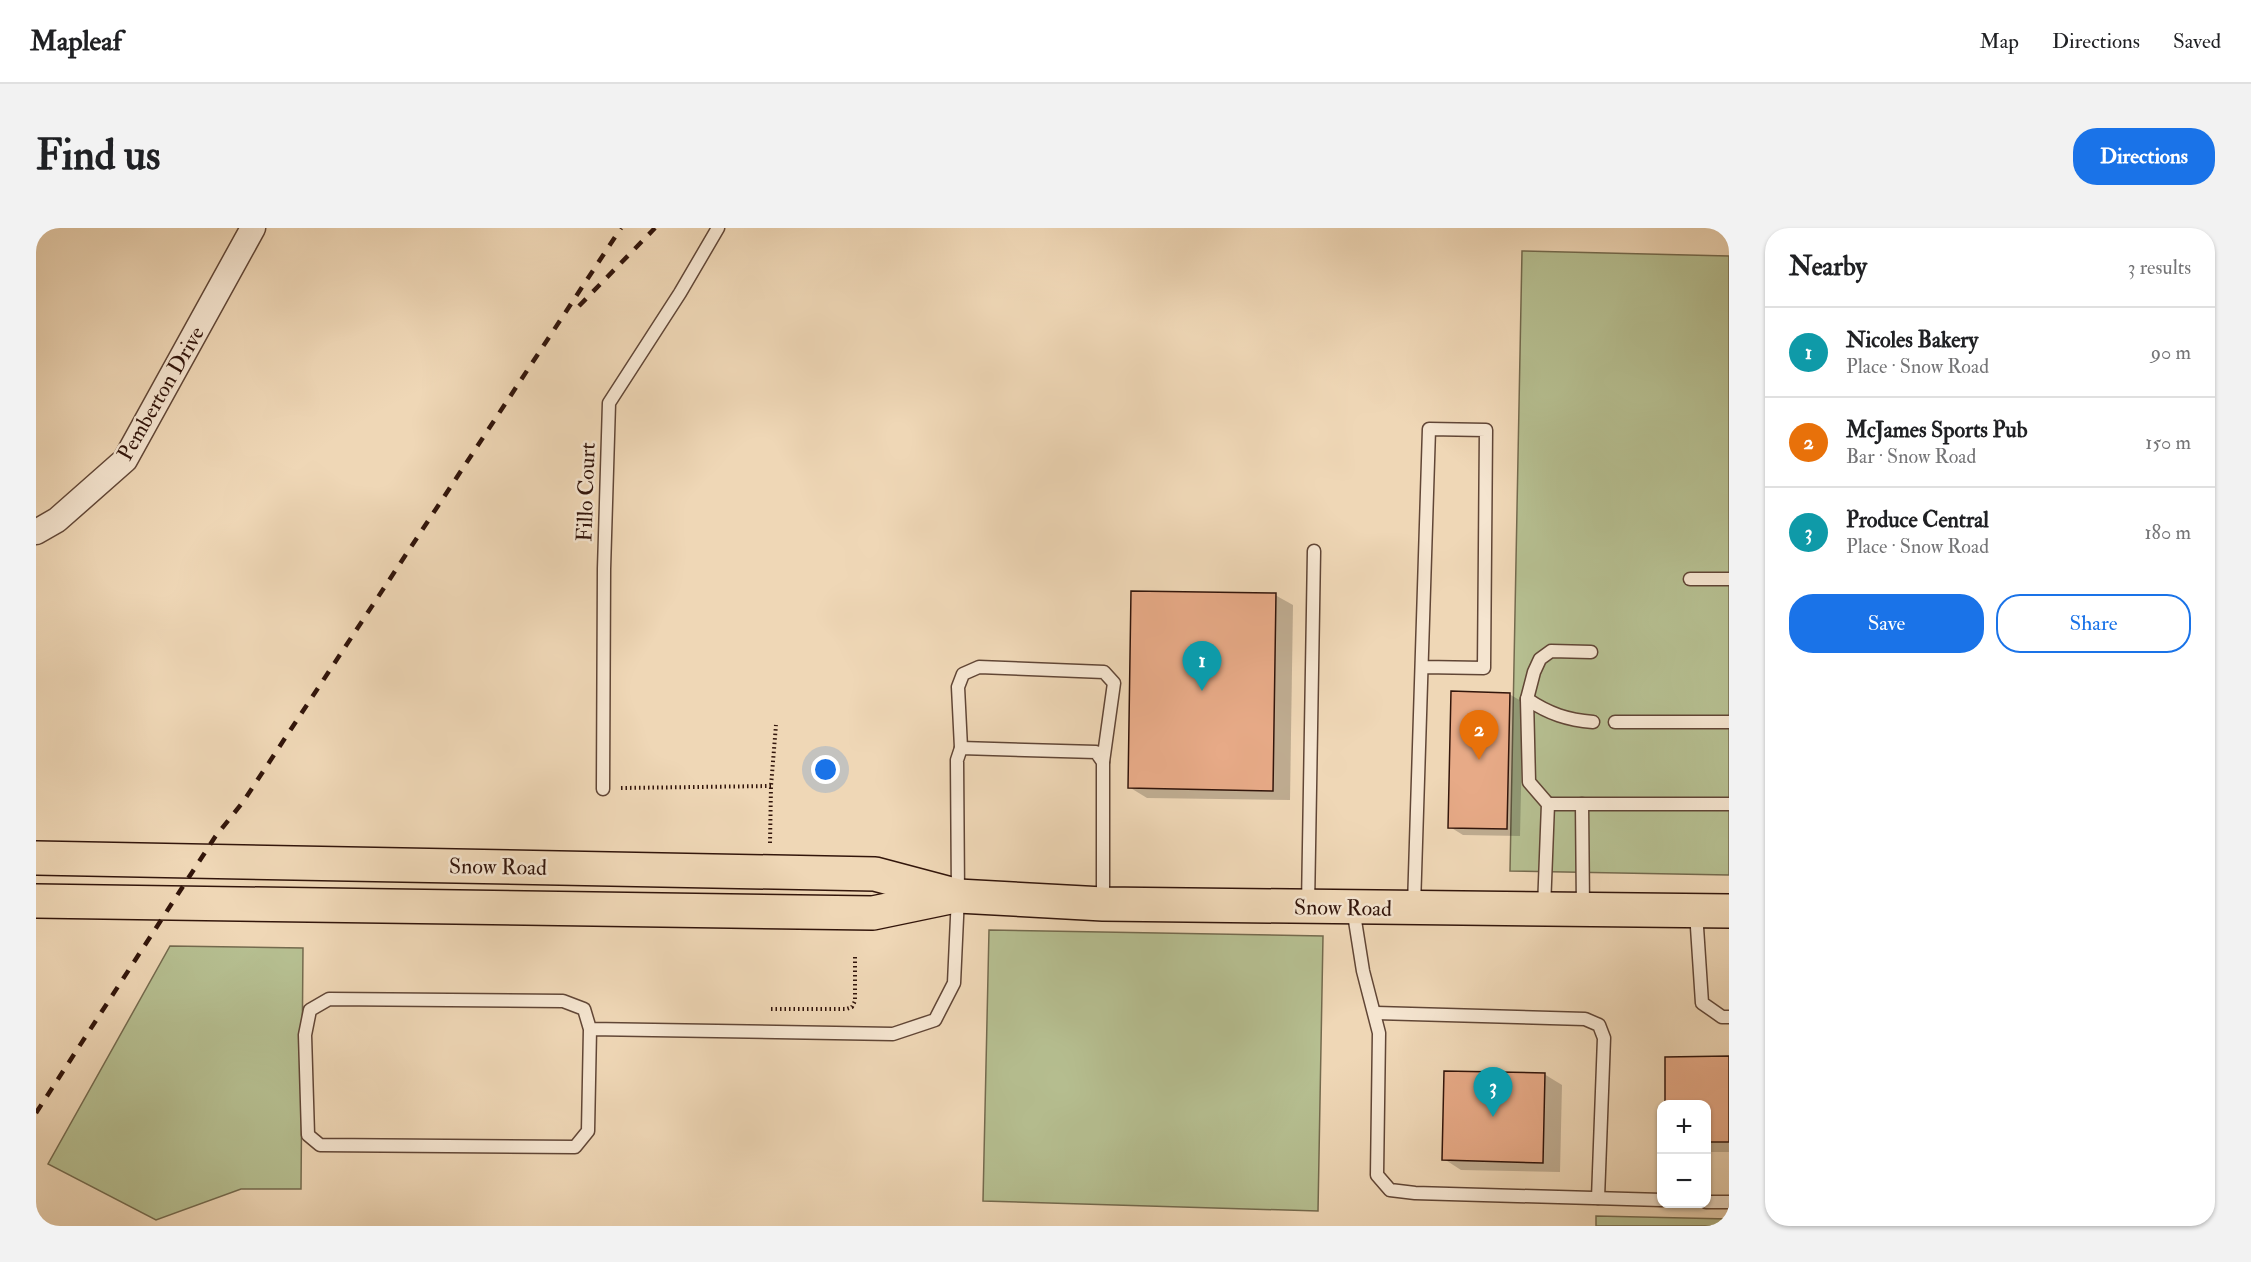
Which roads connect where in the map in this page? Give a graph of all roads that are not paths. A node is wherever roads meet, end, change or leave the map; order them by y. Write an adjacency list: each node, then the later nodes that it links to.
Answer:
1 (253, 228): 3 (street, Pemberton Drive)
2 (718, 228): 15 (lane, Fillo Court)
3 (36, 531)
4 (1314, 551): 23 (lane)
5 (1690, 579): 6 (lane)
6 (1729, 579)
7 (1591, 652): 9 (lane)
8 (1423, 667): 8 (lane); 25 (lane)
9 (1527, 699): 10 (lane); 16 (lane)
10 (1593, 722)
11 (1615, 722): 12 (lane)
12 (1729, 722)
13 (961, 748): 14 (lane); 14 (lane); 20 (lane)
14 (1103, 762): 22 (lane)
15 (603, 789)
16 (1548, 804): 17 (lane); 26 (lane)
17 (1582, 804): 18 (lane); 27 (lane)
18 (1729, 804)
19 (36, 858): 20 (main road, Snow Road)
20 (958, 896): 21 (main road, Snow Road); 22 (main road, Snow Road); 32 (lane)
21 (36, 901)
22 (1103, 904): 23 (main road, Snow Road)
23 (1308, 907): 24 (main road, Snow Road)
24 (1353, 907): 25 (main road, Snow Road); 30 (lane)
25 (1414, 908): 26 (main road, Snow Road)
26 (1544, 910): 27 (main road, Snow Road)
27 (1584, 910): 28 (main road, Snow Road)
28 (1696, 911): 29 (main road, Snow Road); 31 (lane)
29 (1729, 911)
30 (1376, 1013): 33 (lane); 33 (lane)
31 (1729, 1017)
32 (590, 1029): 32 (lane)
33 (1598, 1198): 34 (lane)
34 (1657, 1200)
35 (1711, 1202): 36 (lane)
36 (1729, 1202)

